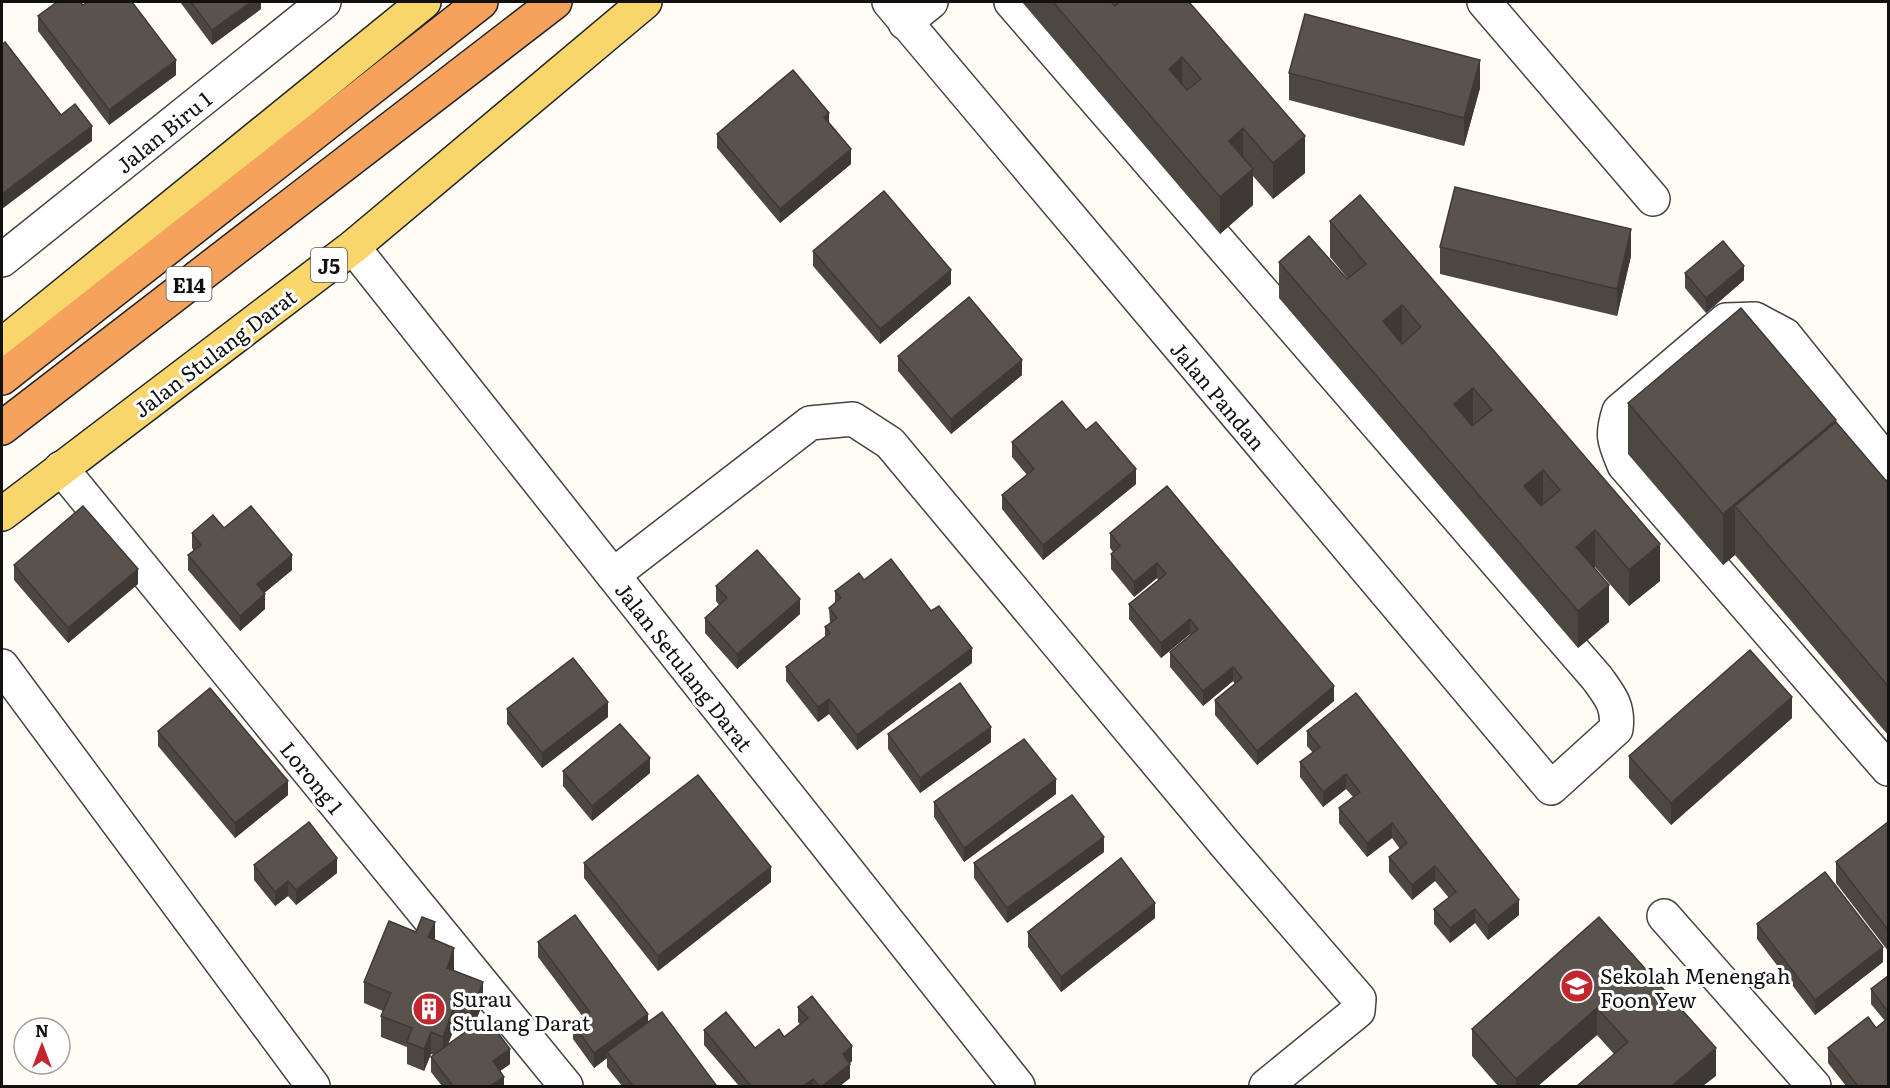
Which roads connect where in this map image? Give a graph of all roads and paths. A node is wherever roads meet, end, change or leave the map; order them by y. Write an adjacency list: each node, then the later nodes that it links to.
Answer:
1 (324, 2): 12 (street, Jalan Biru 1)
2 (424, 2): 13 (main road)
3 (481, 2): 14 (highway, E14)
4 (555, 2): 15 (highway, E14)
5 (645, 2): 11 (main road, Jalan Stulang Darat / J5)
6 (931, 2): 9 (street)
7 (1011, 2): 9 (street, Jalan Pandan)
8 (1484, 2): 10 (street)
9 (897, 12)
10 (1653, 199)
11 (353, 247): 17 (main road, Jalan Stulang Darat / J5); 19 (street, Jalan Setulang Darat)
12 (2, 260)
13 (2, 345)
14 (2, 378)
15 (2, 428)
16 (1888, 463): 21 (street)
17 (61, 468): 18 (main road, Jalan Stulang Darat / J5); 24 (street, Lorong 1)
18 (2, 514)
19 (613, 575): 25 (street, Jalan Setulang Darat); 26 (street)
20 (2, 666): 23 (street)
21 (1888, 769)
22 (1664, 916): 27 (street)
23 (314, 1086)
24 (566, 1086)
25 (1018, 1086)
26 (1266, 1086)
27 (1814, 1086)

